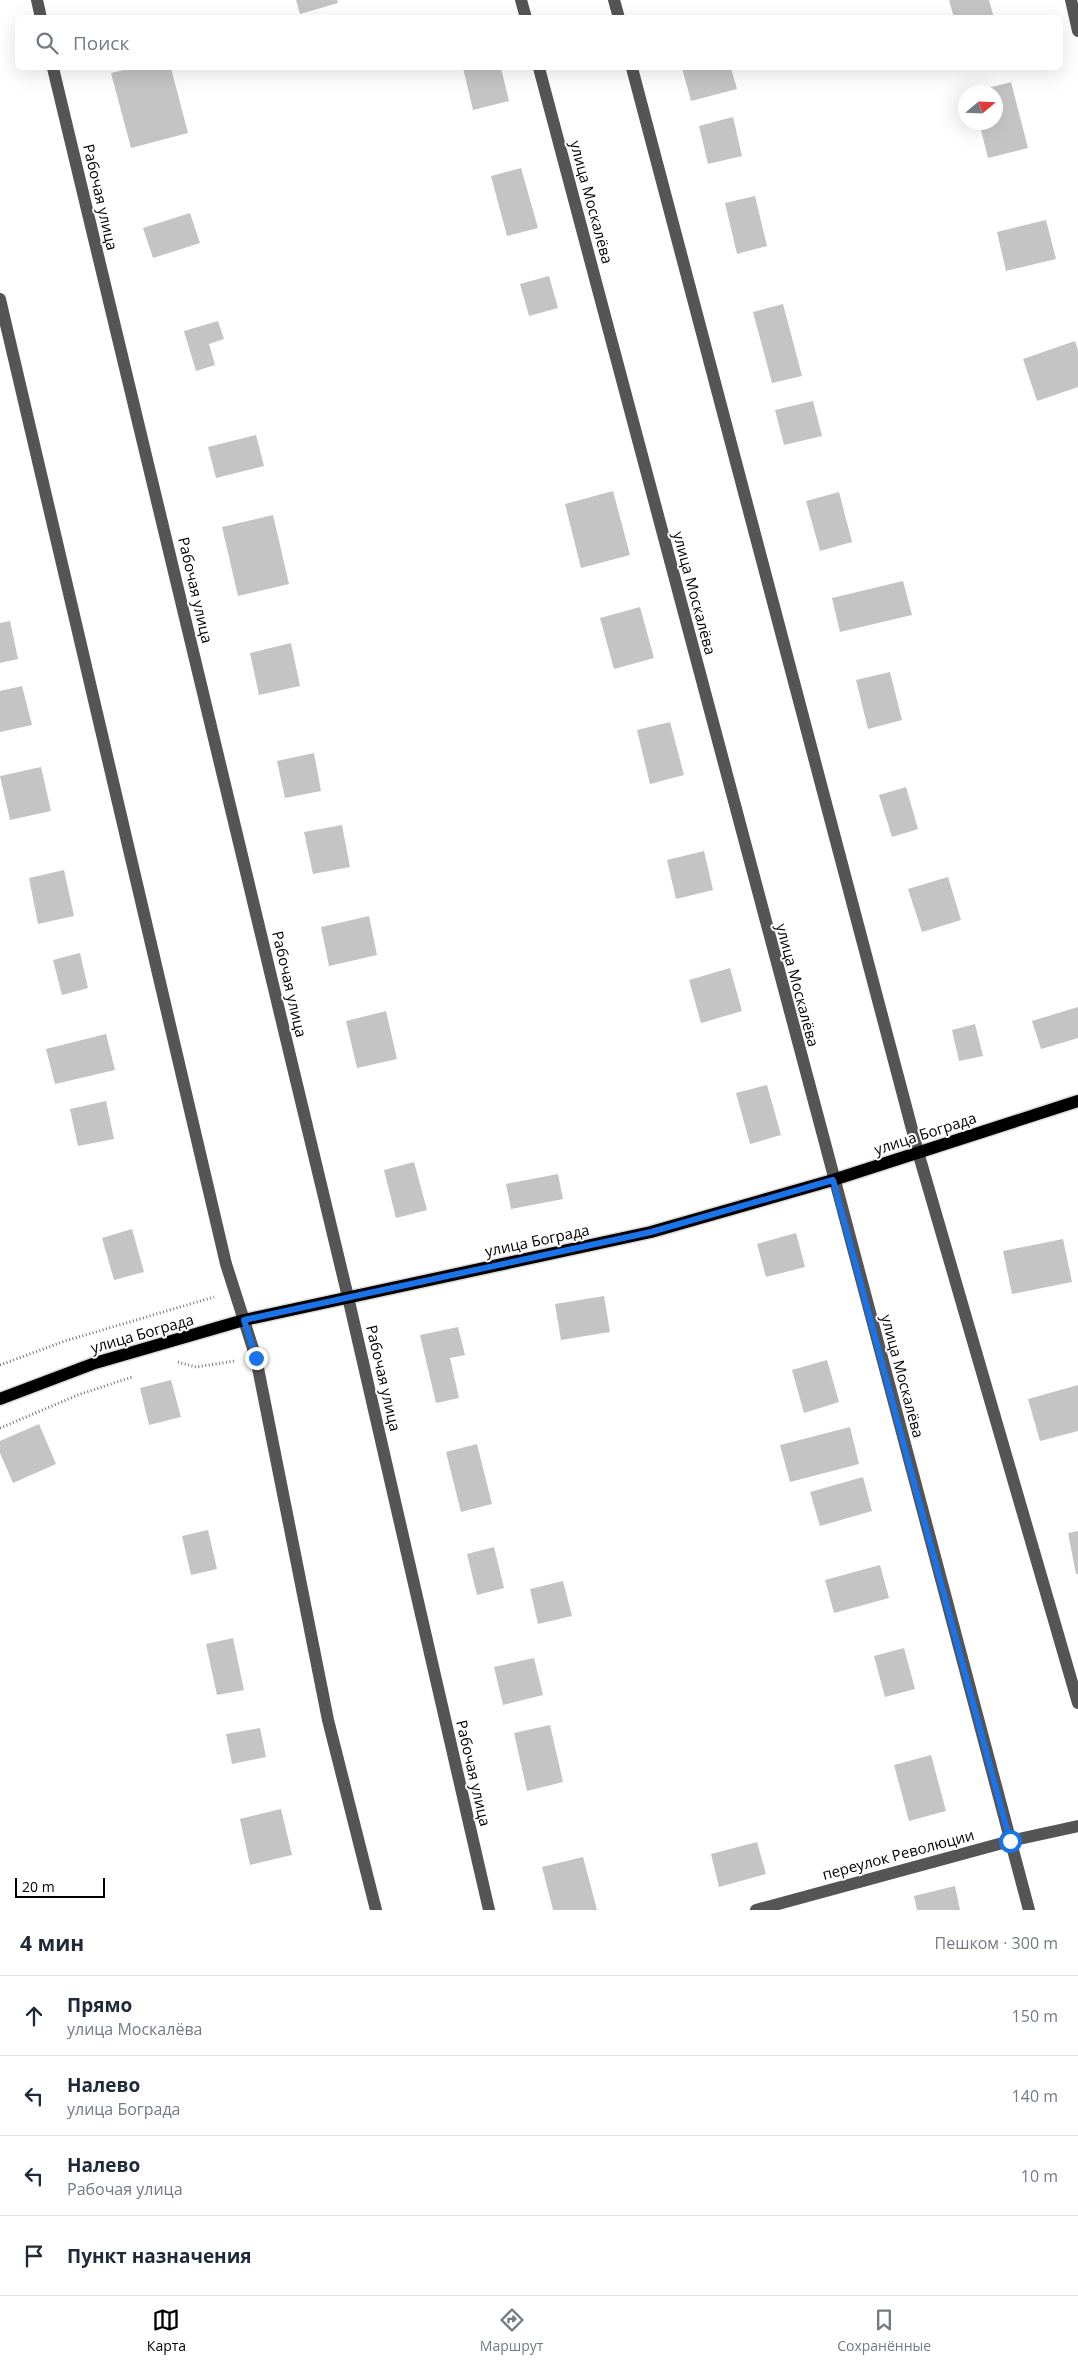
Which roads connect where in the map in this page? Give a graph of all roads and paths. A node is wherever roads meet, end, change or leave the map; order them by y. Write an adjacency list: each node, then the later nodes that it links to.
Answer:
1 (37, 0): 5 (street)
2 (521, 0): 6 (street)
3 (614, 0): 7 (street)
4 (1071, 0): 8 (street)
5 (41, 15)
6 (525, 15)
7 (618, 15)
8 (1078, 31)
9 (54, 70): 17 (street, Рабочая улица)
10 (540, 70): 15 (street, улица Москалёва)
11 (633, 70): 14 (street)
12 (0, 299): 16 (street)
13 (1078, 1101): 14 (main road, улица Бограда)
14 (918, 1152): 15 (main road, улица Бограда); 25 (street)
15 (833, 1180): 17 (main road, улица Бограда); 27 (street, улица Москалёва)
16 (234, 1290): 18 (street); 20 (path)
17 (348, 1297): 18 (main road, улица Бограда); 29 (street, Рабочая улица)
18 (244, 1320): 19 (street); 23 (main road, улица Бограда)
19 (256, 1358): 21 (path); 28 (street)
20 (0, 1365)
21 (169, 1365)
22 (142, 1374): 24 (path)
23 (0, 1399)
24 (0, 1428)
25 (1078, 1703)
26 (1078, 1826): 27 (street, переулок Революции)
27 (1010, 1841): 30 (street, переулок Революции); 31 (street, улица Москалёва)
28 (376, 1910)
29 (489, 1910)
30 (756, 1910)
31 (1029, 1910)

